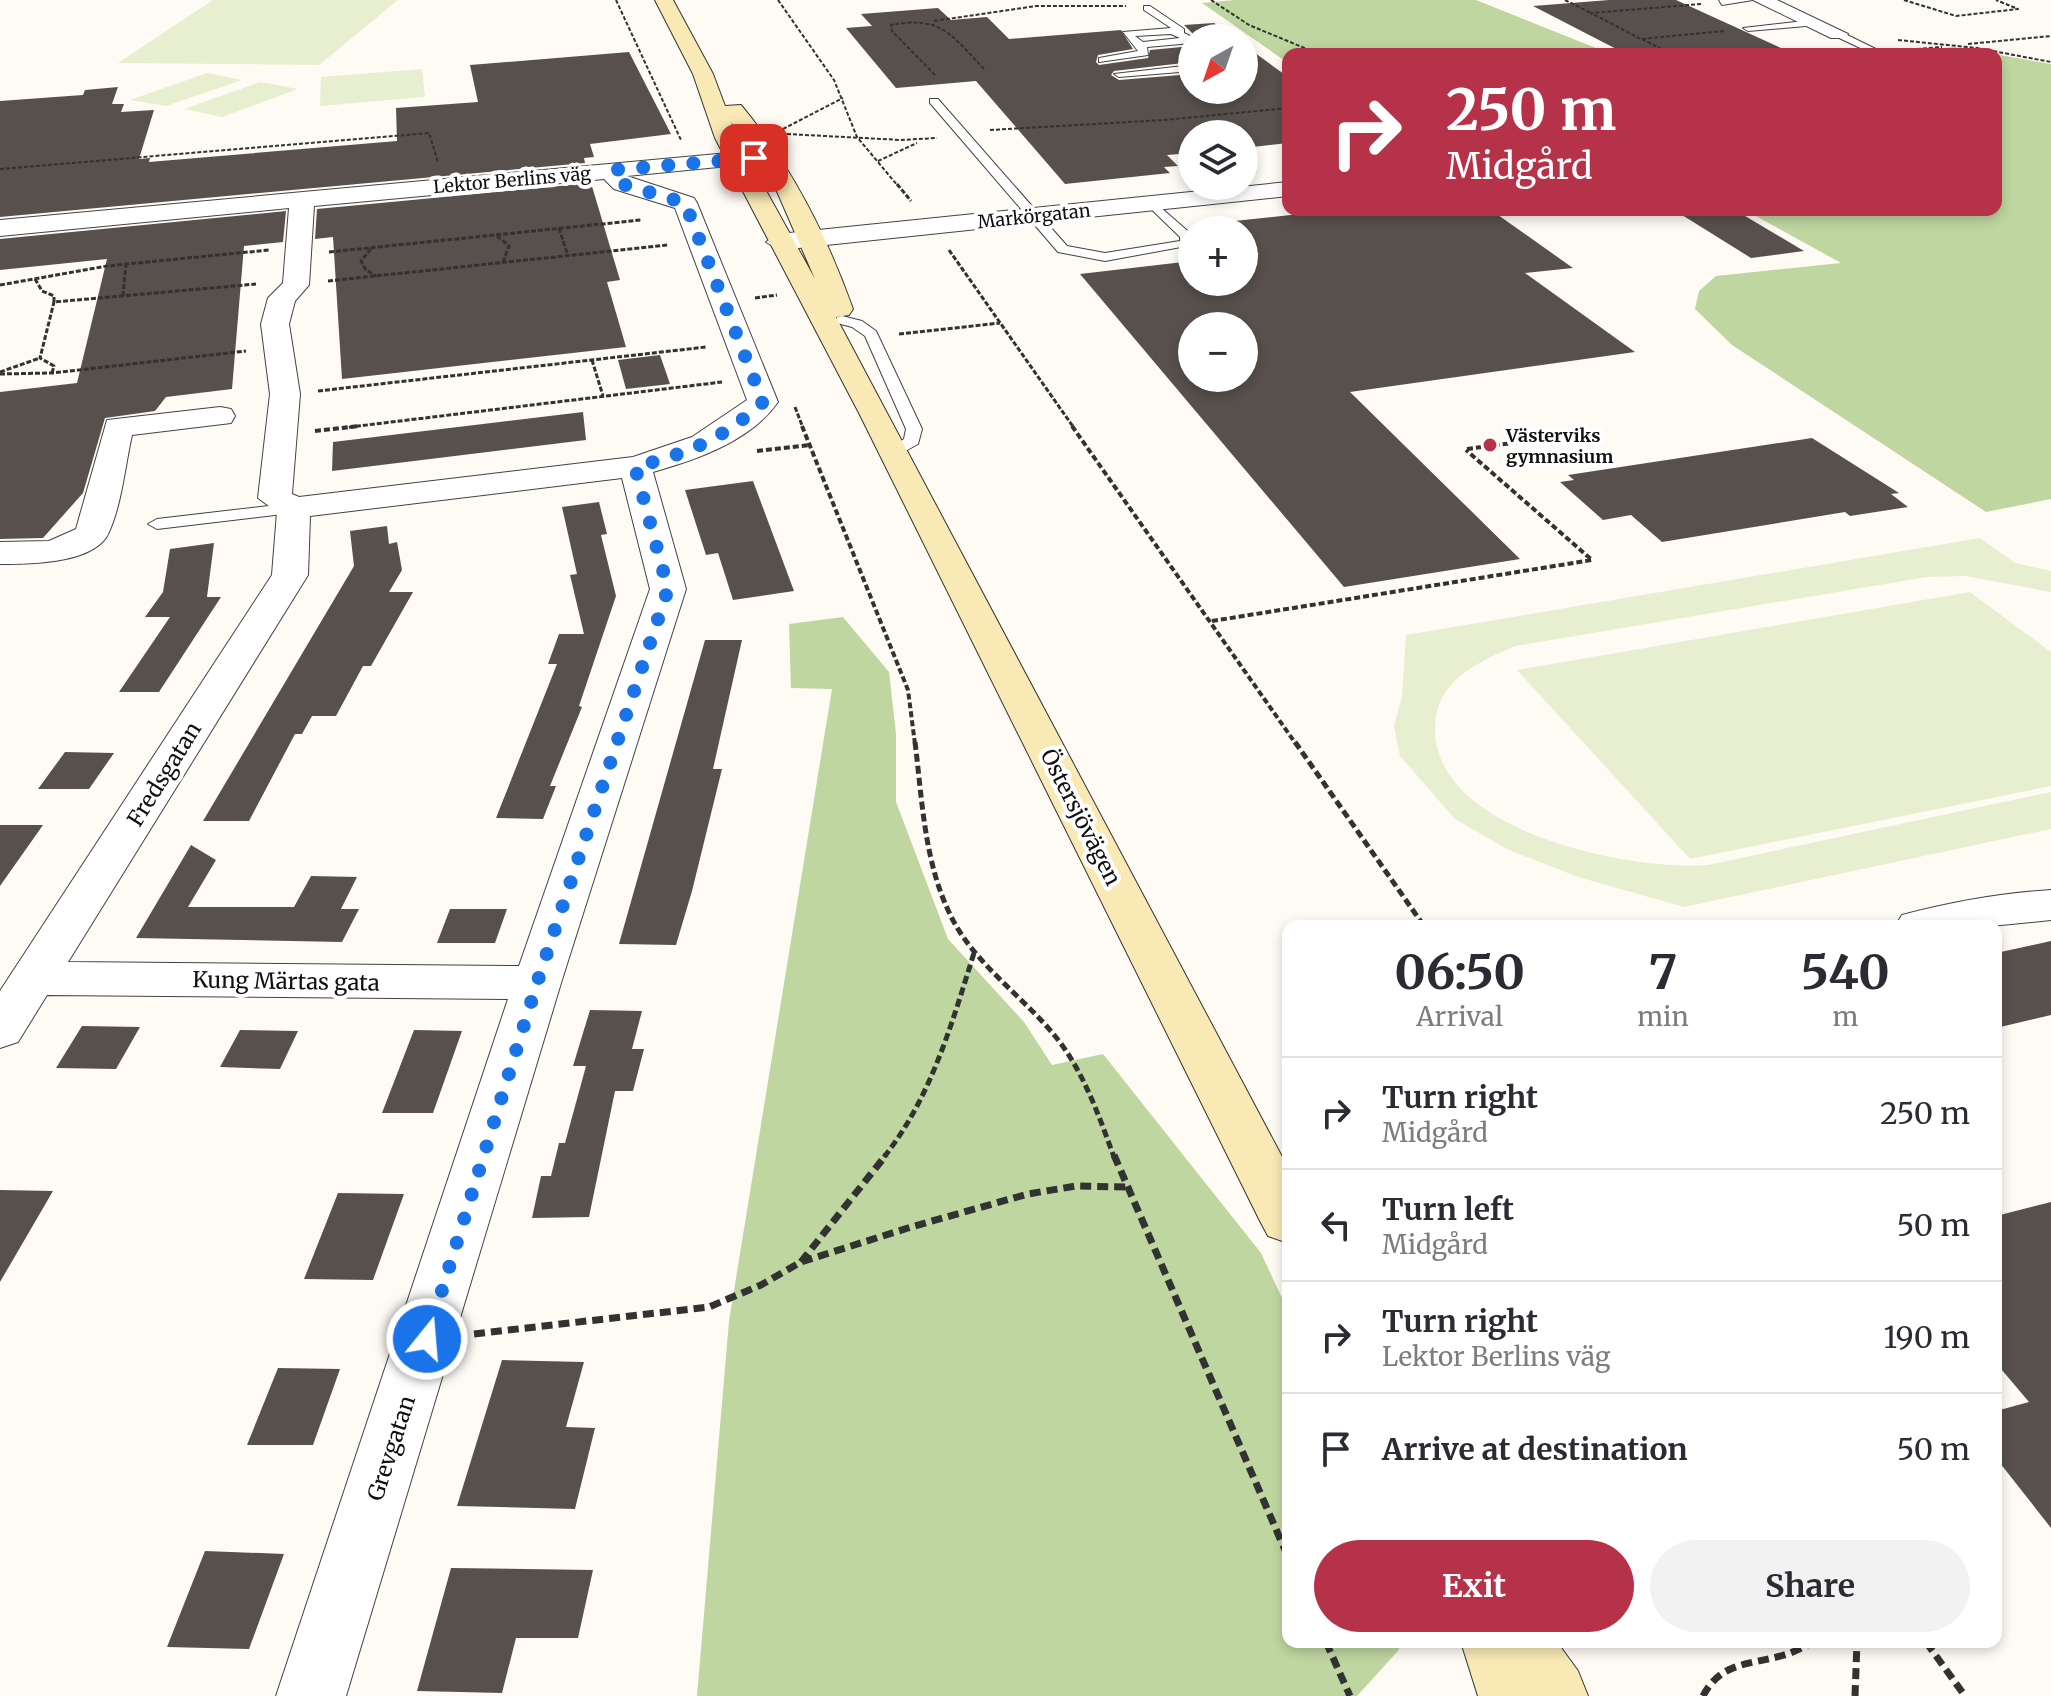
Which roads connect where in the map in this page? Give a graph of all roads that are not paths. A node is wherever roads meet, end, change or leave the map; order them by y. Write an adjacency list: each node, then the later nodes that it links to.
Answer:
1 (664, 0): 17 (main road, Östersjövägen)
2 (1748, 0): 4 (lane)
3 (1762, 0): 6 (street)
4 (1722, 2)
5 (1147, 8): 8 (lane)
6 (1814, 23): 7 (lane); 10 (street)
7 (1748, 28)
8 (1178, 31)
9 (1178, 34): 12 (lane)
10 (1838, 34): 13 (lane)
11 (1178, 42): 12 (lane)
12 (1143, 48): 14 (lane)
13 (1868, 48)
14 (1103, 60)
15 (1178, 69): 16 (lane)
16 (1164, 70): 18 (lane); 19 (lane)
17 (703, 74): 23 (main road, Östersjövägen); 24 (main road, Östersjövägen)
18 (1119, 74)
19 (1175, 79): 20 (lane); 21 (lane)
20 (1178, 79)
21 (1130, 84)
22 (934, 101): 29 (lane)
23 (771, 156): 24 (street, Lektor Berlins väg); 31 (main road, Östersjövägen)
24 (738, 160): 25 (street, Lektor Berlins väg); 32 (main road, Östersjövägen)
25 (613, 170): 28 (street, Lektor Berlins väg); 37 (street)
26 (1282, 190): 27 (street, Markörgatan)
27 (1152, 204): 29 (street, Markörgatan); 29 (lane)
28 (302, 209): 30 (street, Lektor Berlins väg); 38 (street)
29 (1031, 216): 31 (street, Markörgatan)
30 (0, 228)
31 (815, 239): 32 (street, Markörgatan); 33 (main road, Östersjövägen)
32 (779, 242): 34 (main road, Östersjövägen)
33 (842, 320): 34 (main road, Östersjövägen); 36 (lane)
34 (874, 413): 36 (main road, Östersjövägen)
35 (220, 416): 40 (street)
36 (894, 451): 46 (main road, Östersjövägen)
37 (635, 467): 38 (street); 44 (street, Grevgatan)
38 (294, 508): 39 (lane); 43 (street, Fredsgatan)
39 (157, 524)
40 (0, 553)
41 (2051, 905): 42 (street)
42 (1947, 920)
43 (34, 978): 44 (street, Kung Märtas gata); 45 (street, Fredsgatan)
44 (537, 983): 49 (street, Grevgatan)
45 (0, 1030)
46 (1282, 1209)
47 (1497, 1648): 50 (main road)
48 (1521, 1648): 51 (main road)
49 (311, 1696)
50 (1513, 1696)
51 (1553, 1696)

